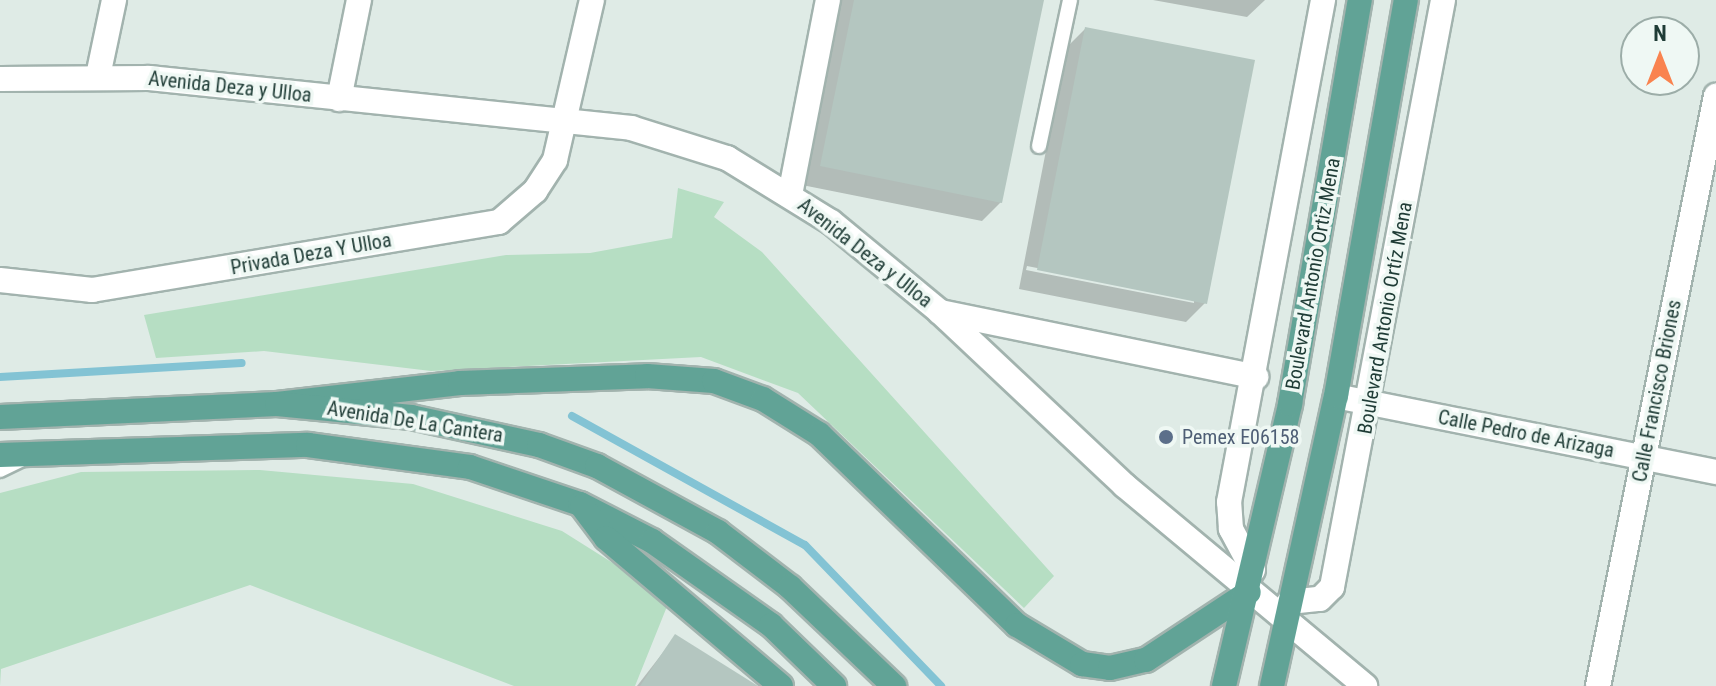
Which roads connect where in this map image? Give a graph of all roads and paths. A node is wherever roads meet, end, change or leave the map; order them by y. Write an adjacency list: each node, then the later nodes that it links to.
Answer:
1 (114, 0): 10 (street)
2 (359, 0): 13 (street)
3 (592, 0): 14 (street, Privada Deza Y Ulloa)
4 (828, 0): 16 (street)
5 (1070, 0): 15 (lane)
6 (1323, 0): 19 (street)
7 (1360, 0): 30 (main road, Boulevard Antonio Ortiz Mena)
8 (1406, 0): 20 (main road)
9 (1443, 0): 21 (street, Boulevard Antonio Ortíz Mena)
10 (98, 76): 11 (street, Avenida Deza y Ulloa); 13 (street, Avenida Deza y Ulloa)
11 (0, 79)
12 (1716, 96): 26 (street, Calle Francisco Briones)
13 (339, 99): 14 (street, Avenida Deza y Ulloa)
14 (566, 121): 16 (street, Avenida Deza y Ulloa); 17 (street, Privada Deza Y Ulloa)
15 (1039, 146)
16 (790, 195): 18 (street, Avenida Deza y Ulloa)
17 (0, 280)
18 (940, 312): 19 (street); 30 (street, Avenida Deza y Ulloa)
19 (1256, 377): 30 (street)
20 (1336, 396): 21 (street, Calle Pedro de Arizaga); 31 (main road)
21 (1370, 403): 26 (street, Calle Pedro de Arizaga); 31 (street, Boulevard Antonio Ortíz Mena)
22 (277, 404): 23 (main road, Avenida De La Cantera); 30 (main road); 34 (main road, Avenida De La Cantera)
23 (0, 417)
24 (34, 454): 25 (main road, Avenida De La Cantera); 27 (lane); 29 (main road, Avenida De La Cantera)
25 (0, 455)
26 (1643, 458): 28 (street, Calle Pedro de Arizaga); 38 (street, Calle Francisco Briones)
27 (0, 470)
28 (1716, 472)
29 (580, 504): 32 (main road); 33 (main road, Avenida De La Cantera)
30 (1251, 581): 31 (street, Avenida Deza y Ulloa); 35 (main road, Boulevard Antonio Ortiz Mena)
31 (1286, 612): 36 (main road); 37 (street, Avenida Deza y Ulloa)
32 (781, 686)
33 (834, 686)
34 (894, 686)
35 (1224, 686)
36 (1272, 686)
37 (1365, 686)
38 (1598, 686)

